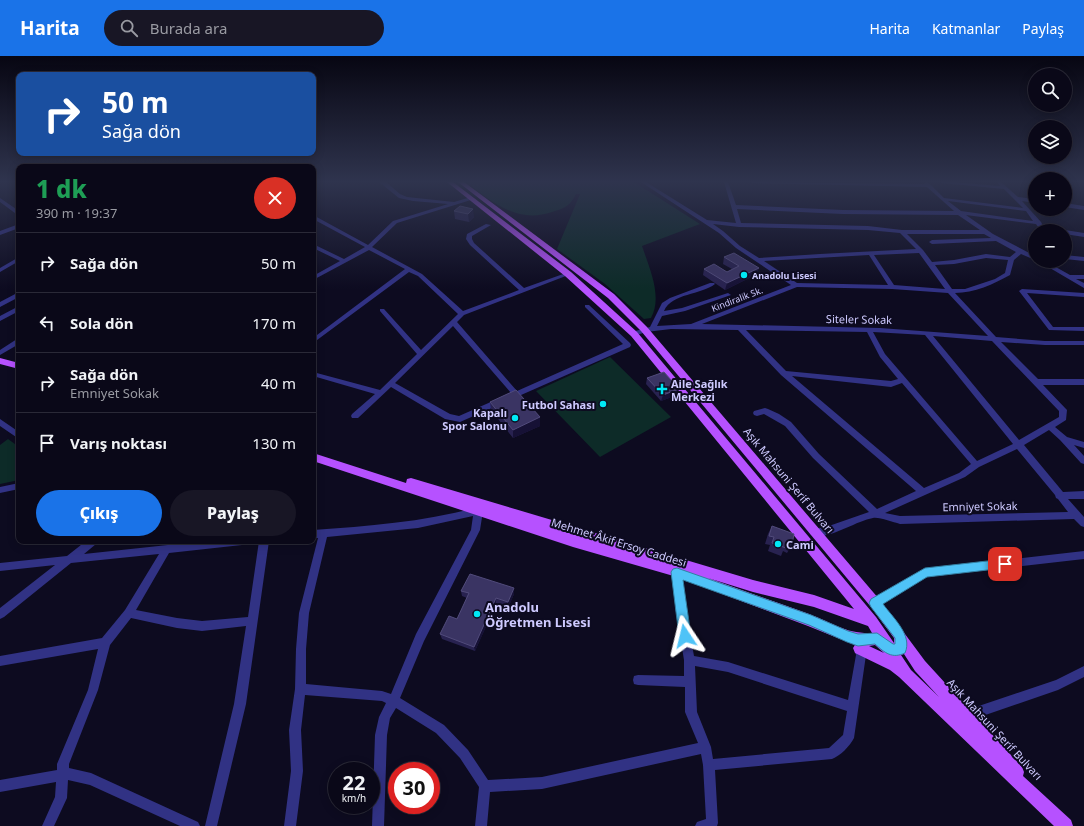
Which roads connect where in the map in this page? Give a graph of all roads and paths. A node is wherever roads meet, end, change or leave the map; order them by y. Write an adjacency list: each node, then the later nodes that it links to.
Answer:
1 (408, 218): 25 (street)
2 (495, 218): 40 (main road)
3 (508, 218): 64 (main road, Aşık Mahsuni Şerif Bulvarı)
4 (699, 218): 10 (street)
5 (737, 218): 14 (street)
6 (966, 218): 18 (street)
7 (999, 218): 11 (street)
8 (1035, 218): 11 (street)
9 (316, 219): 25 (street)
10 (704, 221): 12 (street); 16 (street)
11 (1040, 223)
12 (722, 224): 14 (street); 16 (street)
13 (488, 225): 48 (street)
14 (739, 225): 17 (street)
15 (16, 227): 19 (street)
16 (721, 232): 32 (street)
17 (902, 232): 18 (street); 26 (street)
18 (984, 232): 22 (street)
19 (0, 233)
20 (1072, 233): 21 (street)
21 (1084, 235)
22 (997, 239): 23 (street); 27 (street)
23 (932, 242)
24 (316, 247): 35 (street)
25 (368, 248): 35 (street); 38 (street)
26 (921, 251): 28 (street); 36 (street)
27 (1019, 252): 29 (street); 31 (street)
28 (871, 254): 32 (street); 47 (street)
29 (1028, 255)
30 (1072, 258): 33 (street)
31 (1011, 259): 36 (street); 49 (street)
32 (759, 260): 45 (street)
33 (1084, 260)
34 (16, 261): 39 (street)
35 (344, 261): 41 (street)
36 (932, 264): 49 (street)
37 (1053, 268): 42 (street)
38 (409, 269): 57 (street); 68 (street)
39 (0, 270)
40 (568, 274): 48 (street); 67 (main road)
41 (316, 276)
42 (1068, 277): 43 (street); 46 (street)
43 (1084, 277)
44 (712, 284): 58 (street)
45 (796, 285): 47 (street); 61 (street, Kindiralik Sk.)
46 (1084, 286)
47 (892, 287): 49 (street)
48 (523, 290): 57 (street)
49 (950, 291): 69 (street)
50 (728, 295): 58 (street)
51 (1084, 295): 63 (street)
52 (16, 296): 53 (street)
53 (0, 305)
54 (587, 306): 85 (street)
55 (16, 310): 59 (street)
56 (382, 310): 73 (street)
57 (462, 314): 60 (street)
58 (660, 314): 64 (street)
59 (0, 319)
60 (454, 323): 73 (street); 85 (street)
61 (689, 327): 62 (street, Siteler Sokak); 64 (street, Siteler Sokak)
62 (740, 328): 65 (street, Siteler Sokak); 78 (street)
63 (1084, 328)
64 (649, 329): 67 (street, Siteler Sokak); 107 (main road, Aşık Mahsuni Şerif Bulvarı)
65 (869, 330): 66 (street, Siteler Sokak); 80 (street)
66 (927, 333): 69 (street, Siteler Sokak); 92 (street)
67 (634, 334): 122 (main road)
68 (316, 339)
69 (995, 339): 71 (street, Siteler Sokak); 81 (street)
70 (16, 343): 72 (street)
71 (1084, 343)
72 (0, 353)
73 (421, 354): 83 (street)
74 (0, 361): 75 (main road)
75 (16, 365)
76 (0, 367): 77 (main road)
77 (16, 371)
78 (784, 373): 80 (street); 100 (street)
79 (316, 375): 84 (street)
80 (903, 380): 97 (street)
81 (1036, 382): 82 (street); 89 (street)
82 (1084, 382)
83 (391, 384): 84 (street); 85 (street)
84 (382, 393): 87 (street)
85 (516, 394)
86 (758, 413): 104 (street)
87 (355, 416)
88 (0, 422): 90 (street)
89 (1050, 427): 91 (street); 92 (street)
90 (16, 434)
91 (1063, 438): 93 (street); 96 (street)
92 (1018, 445): 97 (street); 102 (street)
93 (1084, 445)
94 (316, 451): 115 (main road, Mehmet Âkif Ersoy Caddesi)
95 (316, 458): 103 (main road, Mehmet Âkif Ersoy Caddesi)
96 (1084, 461)
97 (976, 465): 100 (street)
98 (16, 487): 99 (street)
99 (0, 490)
100 (924, 492): 104 (street)
101 (1084, 495): 102 (street)
102 (1059, 496): 105 (street)
103 (479, 511): 108 (street); 117 (main road, Mehmet Âkif Ersoy Caddesi); 135 (street)
104 (875, 513): 105 (street, Emniyet Sokak); 107 (street)
105 (1076, 515): 106 (street)
106 (1084, 523)
107 (814, 532): 118 (main road, Aşık Mahsuni Şerif Bulvarı)
108 (318, 534): 134 (street)
109 (89, 544): 114 (street)
110 (217, 544): 112 (street)
111 (264, 544): 121 (street)
112 (166, 550): 114 (street); 119 (street)
113 (1084, 555): 118 (street)
114 (70, 560): 116 (street); 120 (street)
115 (672, 561): 117 (street); 122 (main road, Mehmet Âkif Ersoy Caddesi)
116 (0, 567)
117 (677, 572): 126 (main road, Mehmet Âkif Ersoy Caddesi); 128 (street)
118 (875, 603): 123 (main road, Aşık Mahsuni Şerif Bulvarı)
119 (130, 613): 121 (street); 125 (street)
120 (0, 614)
121 (252, 621): 145 (street)
122 (872, 621): 123 (main road, Mehmet Âkif Ersoy Caddesi); 127 (main road)
123 (890, 622): 124 (main road, Aşık Mahsuni Şerif Bulvarı)
124 (900, 636): 127 (main road); 137 (main road, Aşık Mahsuni Şerif Bulvarı)
125 (105, 643): 129 (street); 140 (street)
126 (859, 644): 127 (main road, Mehmet Âkif Ersoy Caddesi); 131 (main road); 136 (street)
127 (891, 650): 131 (main road)
128 (689, 660): 133 (street); 136 (street)
129 (0, 661)
130 (1084, 670): 137 (street)
131 (906, 674): 150 (main road)
132 (638, 680): 133 (street)
133 (690, 682): 138 (street)
134 (300, 689): 135 (street); 146 (street)
135 (394, 700): 142 (street); 147 (street)
136 (852, 707): 139 (street)
137 (966, 716): 150 (main road, Aşık Mahsuni Şerif Bulvarı)
138 (705, 747): 139 (street); 142 (street)
139 (709, 765): 149 (street)
140 (62, 774): 141 (street); 143 (street); 144 (street)
141 (0, 786)
142 (485, 786): 148 (street)
143 (48, 826)
144 (194, 826)
145 (212, 826)
146 (290, 826)
147 (378, 826)
148 (481, 826)
149 (701, 826)
150 (1066, 826)

